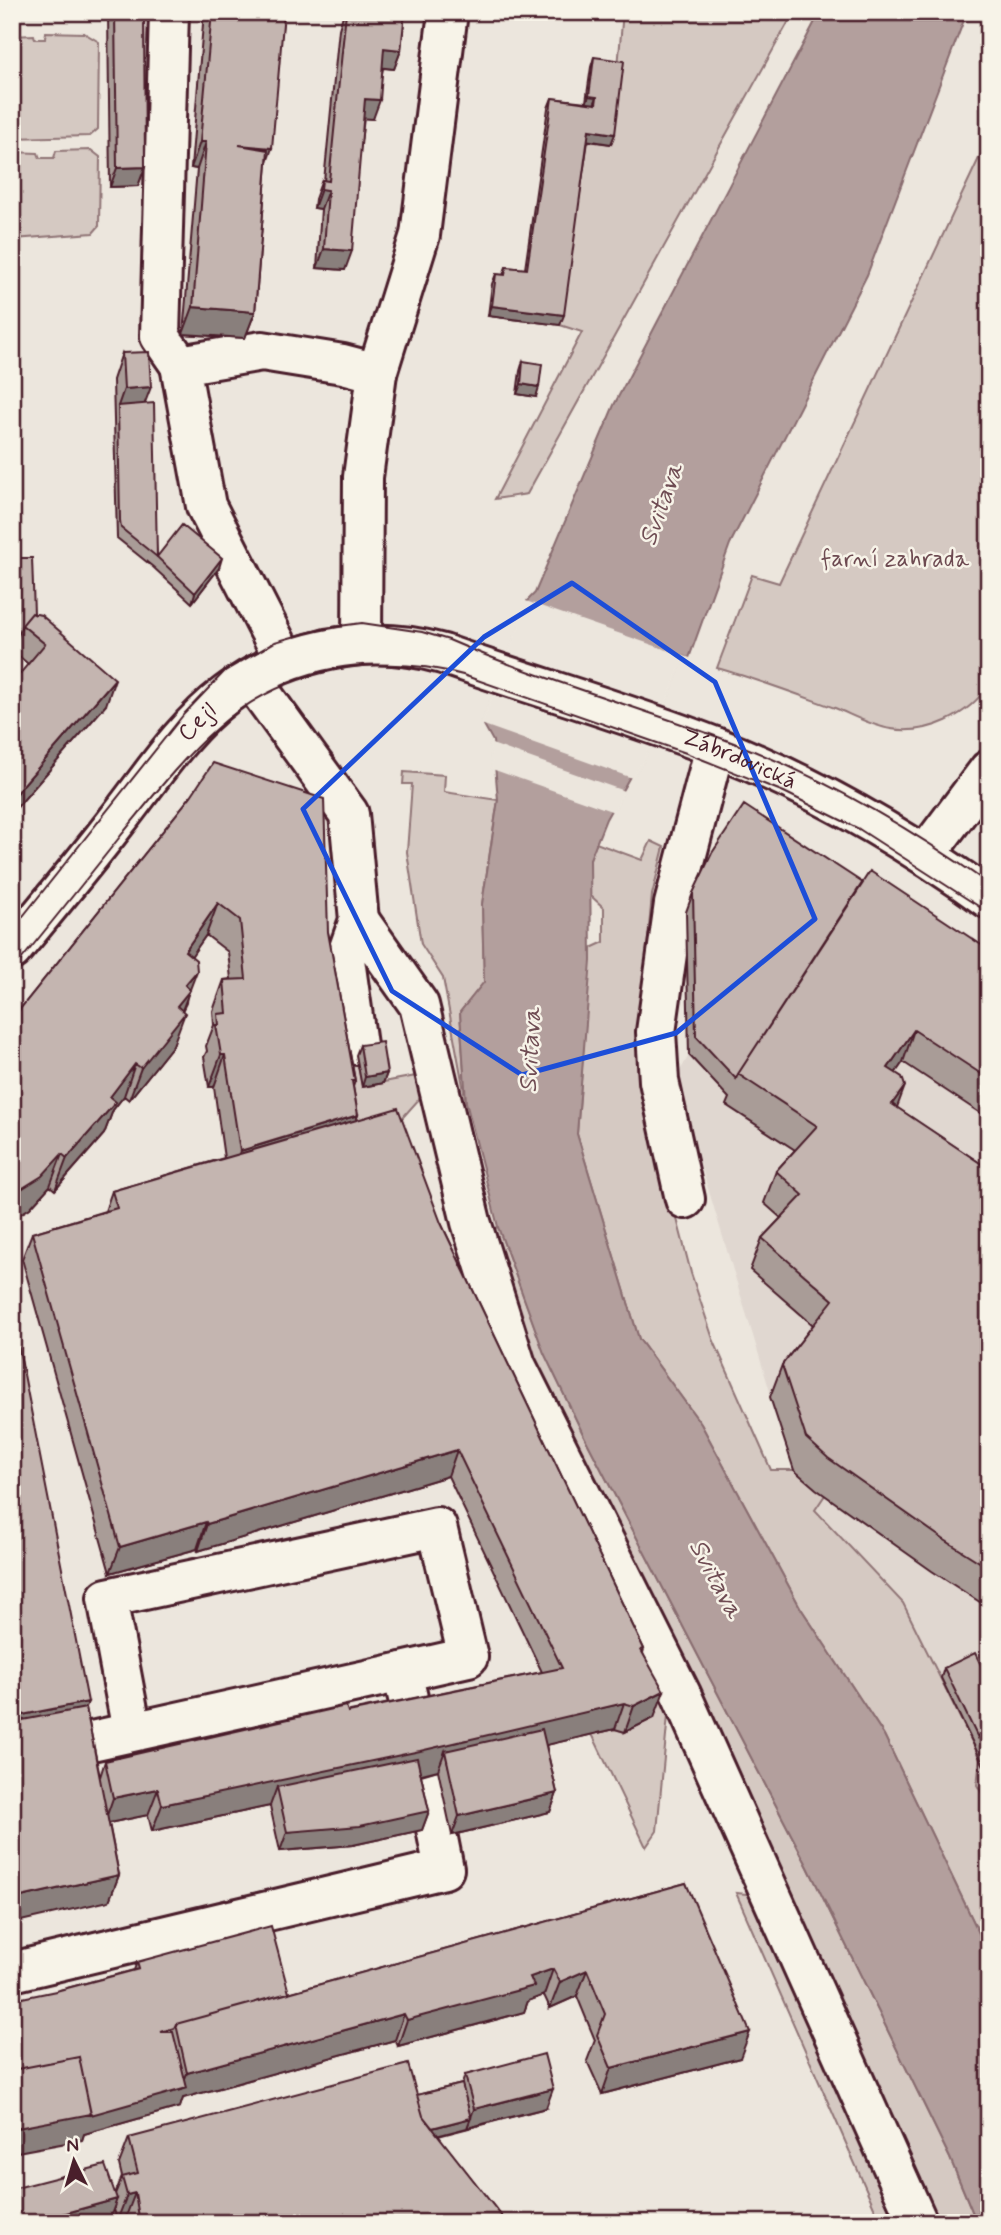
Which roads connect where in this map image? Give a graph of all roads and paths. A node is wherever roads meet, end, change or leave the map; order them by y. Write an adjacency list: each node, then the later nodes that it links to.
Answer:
1 (169, 12): 3 (street)
2 (448, 12): 4 (street)
3 (180, 365): 4 (street); 6 (street)
4 (377, 373): 5 (street)
5 (362, 644): 6 (street, Cejl); 7 (street, Cejl)
6 (285, 661): 8 (street, Cejl)
7 (468, 663): 9 (street, Zábrdovická)
8 (251, 678): 13 (street); 14 (street, Cejl)
9 (703, 743): 11 (street, Zábrdovická); 16 (street)
10 (989, 771): 11 (street)
11 (926, 854): 12 (street, Zábrdovická)
12 (989, 899)
13 (359, 920): 15 (street); 23 (street)
14 (12, 950)
15 (357, 1045)
16 (685, 1199)
17 (402, 1672): 18 (street); 19 (street); 19 (street)
18 (413, 1723)
19 (132, 1731): 20 (street)
20 (78, 1744)
21 (425, 1773): 22 (street)
22 (12, 1972)
23 (918, 2223)

